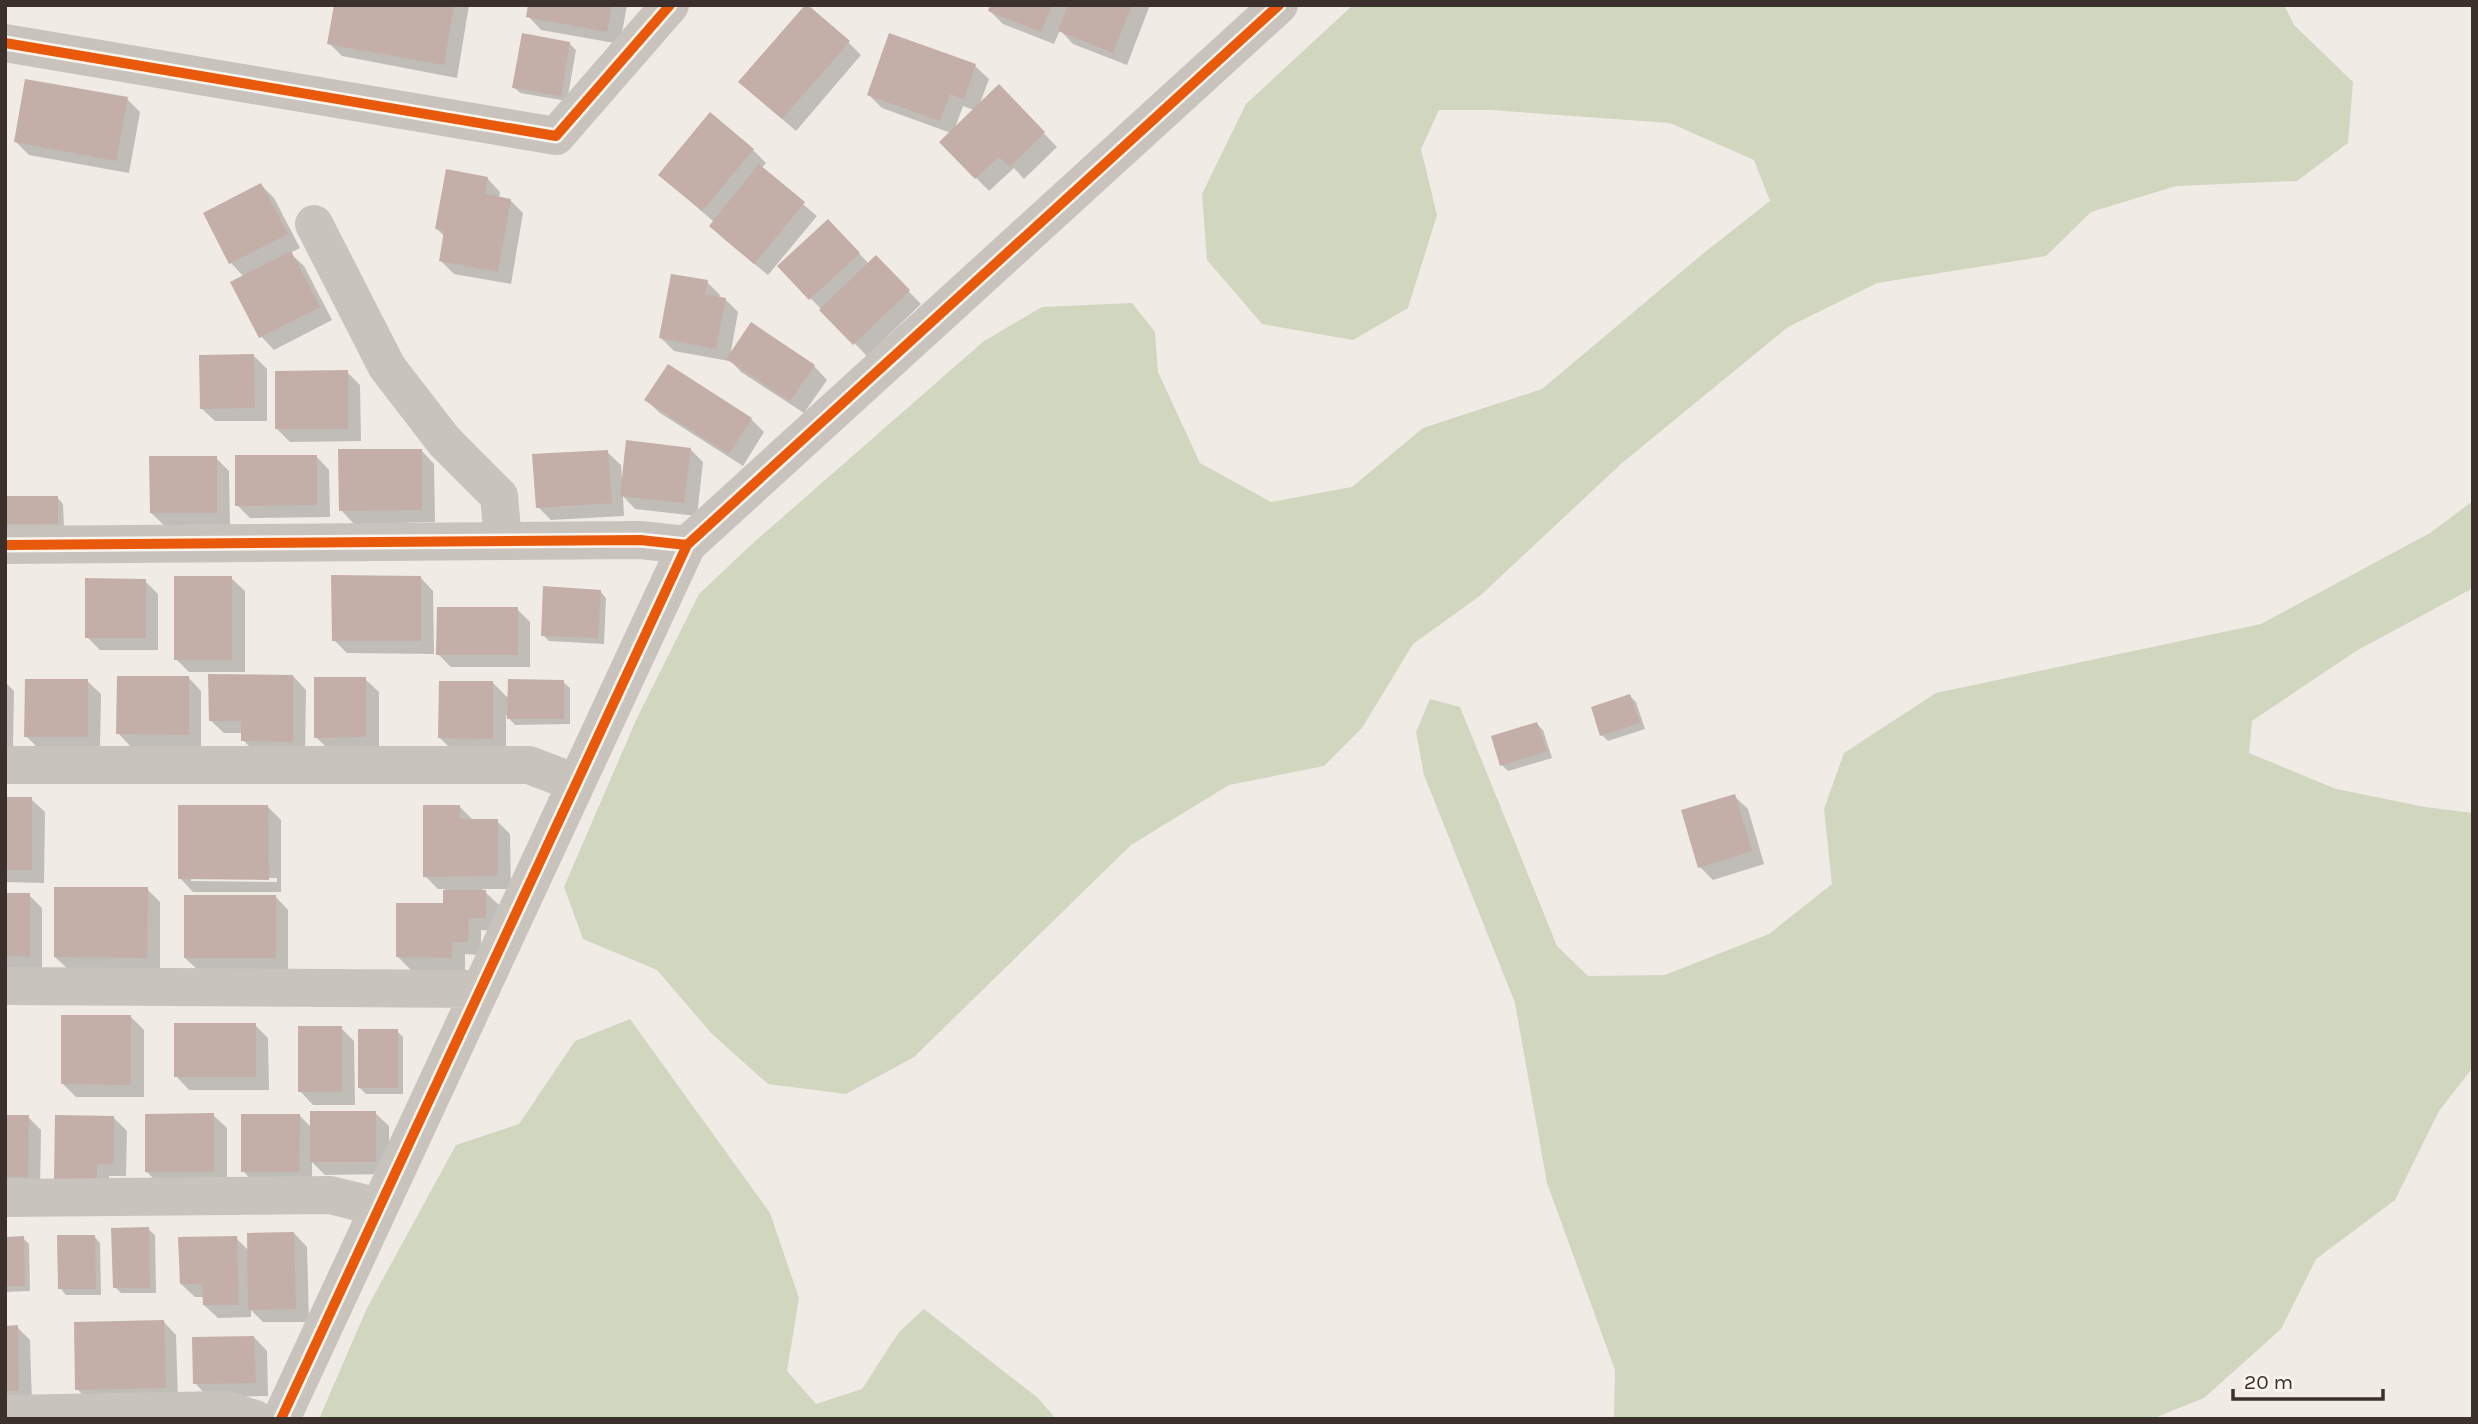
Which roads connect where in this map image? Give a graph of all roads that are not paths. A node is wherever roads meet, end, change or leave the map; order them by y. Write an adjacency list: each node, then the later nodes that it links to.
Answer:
1 (670, 5): 3 (street)
2 (1279, 5): 7 (street)
3 (5, 43)
4 (314, 224): 5 (street)
5 (503, 541): 6 (street); 7 (street)
6 (5, 545)
7 (687, 545): 9 (street)
8 (5, 765): 9 (street)
9 (576, 783): 11 (street)
10 (5, 986): 11 (street)
11 (481, 989): 13 (street)
12 (5, 1198): 13 (street)
13 (379, 1207): 16 (street)
14 (5, 1414): 15 (street)
15 (255, 1419)
16 (281, 1419)

